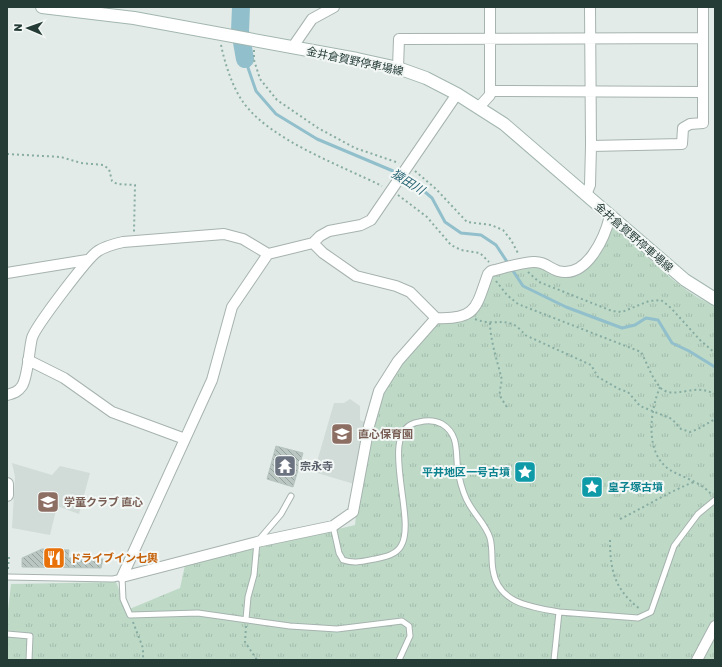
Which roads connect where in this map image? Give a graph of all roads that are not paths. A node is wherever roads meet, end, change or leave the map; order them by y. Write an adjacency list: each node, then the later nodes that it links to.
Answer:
1 (42, 7): 9 (main road, 金井倉賀野停車場線)
2 (334, 7): 9 (street)
3 (490, 7): 6 (street)
4 (590, 7): 7 (street)
5 (703, 7): 8 (street)
6 (490, 38): 7 (street); 10 (street); 11 (street)
7 (590, 38): 8 (street); 12 (street)
8 (703, 38): 13 (street)
9 (292, 48): 10 (main road, 金井倉賀野停車場線)
10 (398, 68): 14 (main road, 金井倉賀野停車場線)
11 (490, 91): 12 (street); 15 (street)
12 (591, 91): 13 (street); 16 (street)
13 (703, 92): 16 (street)
14 (457, 94): 15 (main road, 金井倉賀野停車場線); 19 (street)
15 (479, 107): 17 (main road, 金井倉賀野停車場線)
16 (591, 146): 17 (street)
17 (586, 195): 18 (main road, 金井倉賀野停車場線)
18 (610, 216): 23 (main road, 金井倉賀野停車場線); 24 (street)
19 (313, 243): 20 (street); 24 (street)
20 (268, 254): 21 (street); 27 (street)
21 (87, 260): 22 (street); 25 (street)
22 (7, 273)
23 (715, 299)
24 (436, 318): 32 (street)
25 (28, 360): 26 (street); 27 (street)
26 (7, 395)
27 (185, 439): 35 (street)
28 (7, 484): 29 (main road)
29 (7, 495)
30 (291, 496): 33 (lane)
31 (715, 499): 36 (lane)
32 (333, 526): 33 (street); 36 (lane)
33 (256, 542): 35 (street); 37 (lane)
34 (7, 577): 35 (lane)
35 (122, 577): 37 (lane)
36 (558, 612): 42 (lane)
37 (246, 619): 41 (lane)
38 (715, 626): 43 (street)
39 (7, 634): 40 (lane)
40 (29, 660)
41 (400, 660)
42 (554, 660)
43 (697, 660)

